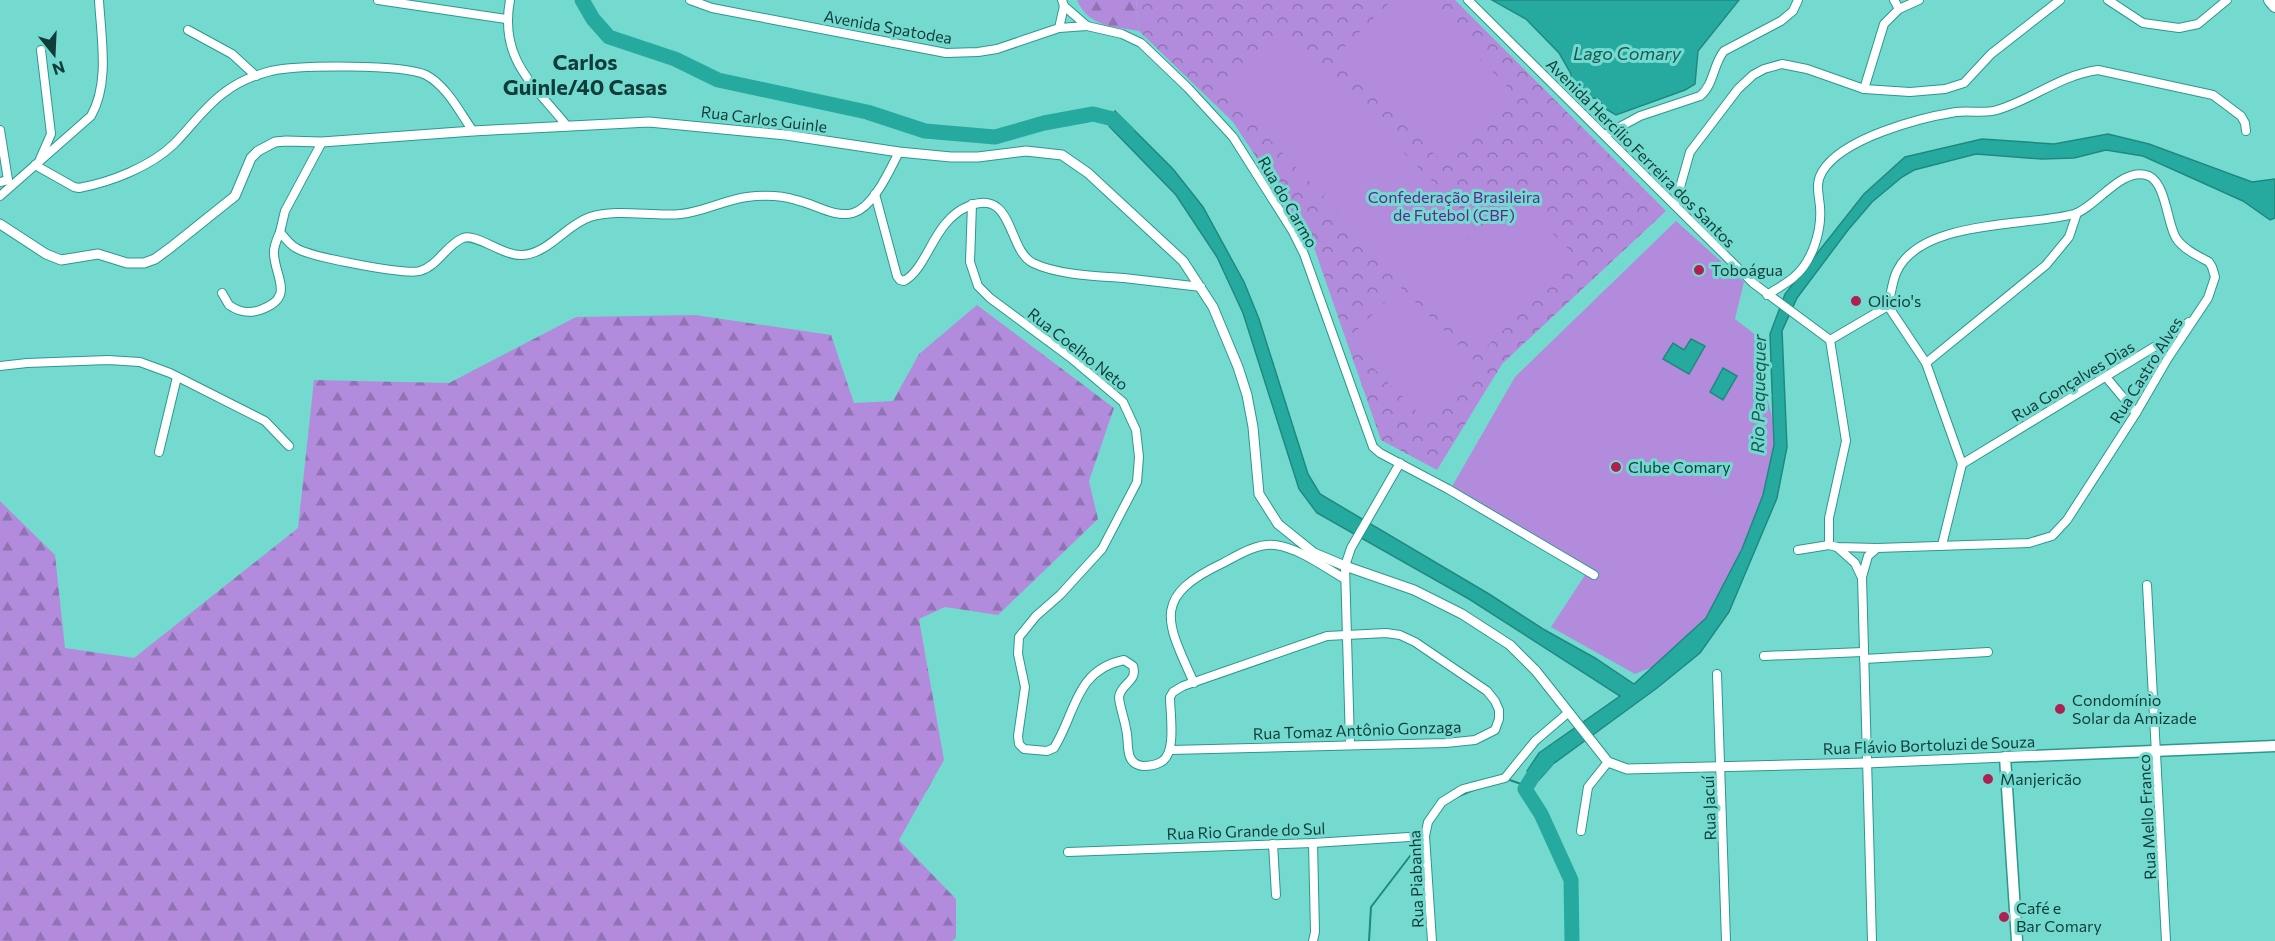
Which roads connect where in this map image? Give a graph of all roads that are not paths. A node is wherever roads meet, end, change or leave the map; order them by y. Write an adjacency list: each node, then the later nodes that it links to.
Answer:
1 (99, 0): 28 (street)
2 (378, 0): 14 (street)
3 (510, 0): 14 (street)
4 (690, 0): 16 (street, Avenida Spatodea)
5 (1468, 0): 25 (street, Avenida Hercílio Ferreira dos Santos)
6 (1798, 0): 25 (street)
7 (1894, 0): 13 (street)
8 (1919, 0): 13 (street)
9 (2060, 0): 20 (street)
10 (2108, 0): 11 (street)
11 (2228, 0)
12 (1063, 3): 15 (street, Rua do Carmo); 16 (street)
13 (1899, 9): 20 (street)
14 (506, 19): 21 (street)
15 (1087, 26): 16 (street, Avenida Spatodea); 52 (street, Rua do Carmo)
16 (1059, 28)
17 (188, 30): 19 (street)
18 (41, 50): 28 (street)
19 (256, 76): 23 (street); 28 (street)
20 (1864, 89): 33 (street)
21 (567, 126): 23 (street, Rua Carlos Guinle); 27 (street, Rua Carlos Guinle)
22 (0, 130): 29 (street)
23 (473, 131): 26 (street, Rua Carlos Guinle)
24 (2246, 131): 39 (street)
25 (1605, 135): 33 (street, Avenida Hercílio Ferreira dos Santos)
26 (322, 142): 35 (street, Rua Carlos Guinle); 36 (street)
27 (899, 152): 30 (street); 37 (street, Rua Carlos Guinle)
28 (37, 164): 31 (street)
29 (0, 182)
30 (875, 194): 32 (street); 36 (street)
31 (0, 196)
32 (972, 204): 37 (street); 72 (street, Rua Coelho Neto)
33 (1675, 205): 39 (street, Avenida Hercílio Ferreira dos Santos)
34 (2077, 213): 40 (street, Rua Castro Alves); 41 (street, Rua Castro Alves); 45 (street)
35 (0, 224)
36 (280, 232): 38 (street)
37 (1201, 287): 58 (street, Rua Carlos Guinle)
38 (222, 293)
39 (1767, 295): 42 (street, Avenida Hercílio Ferreira dos Santos)
40 (1888, 306): 42 (street); 45 (street)
41 (2195, 318): 43 (street, Rua Gonçalves Dias); 44 (street, Rua Castro Alves)
42 (1830, 340): 55 (street)
43 (2159, 344): 44 (street); 48 (street, Rua Gonçalves Dias)
44 (2168, 358): 49 (street, Rua Castro Alves)
45 (1926, 363): 53 (street)
46 (0, 366): 47 (street)
47 (177, 377): 50 (street); 51 (street)
48 (2106, 377): 49 (street); 53 (street, Rua Gonçalves Dias)
49 (2136, 413): 54 (street, Rua Castro Alves)
50 (289, 446)
51 (159, 452)
52 (1400, 463): 58 (street); 59 (street, Rua do Carmo)
53 (1962, 464): 54 (street)
54 (1942, 545): 56 (street, Rua Castro Alves)
55 (1833, 546): 56 (street, Rua Castro Alves); 57 (street, Rua Castro Alves); 60 (street)
56 (1877, 548): 60 (street)
57 (1798, 550)
58 (1346, 566): 61 (street); 69 (street, Rua Carlos Guinle)
59 (1594, 575)
60 (1862, 577): 65 (street)
61 (1345, 579): 63 (street); 68 (street)
62 (2147, 585): 73 (street, Rua Mello Franco)
63 (1347, 635): 68 (street, Rua Tomaz Antônio Gonzaga); 70 (street); 70 (street, Rua Tomaz Antônio Gonzaga)
64 (1988, 652): 65 (street)
65 (1864, 655): 66 (street); 76 (street)
66 (1764, 656)
67 (1717, 674): 77 (street, Rua Jacuí)
68 (1194, 683): 72 (street, Rua Tomaz Antônio Gonzaga)
69 (1569, 712): 75 (street, Rua Carlos Guinle); 79 (street, Rua Piabanha)
70 (1350, 744): 72 (street, Rua Tomaz Antônio Gonzaga)
71 (2275, 746): 73 (main road, Rua Flávio Bortoluzi de Souza)
72 (1171, 750)
73 (2157, 751): 74 (main road, Rua Flávio Bortoluzi de Souza); 89 (street, Rua Mello Franco)
74 (2005, 758): 76 (street, Rua Flávio Bortoluzi de Souza); 88 (main road)
75 (1608, 762): 77 (street, Rua Flávio Bortoluzi de Souza); 78 (street)
76 (1866, 763): 77 (street, Rua Flávio Bortoluzi de Souza); 87 (street)
77 (1721, 765): 86 (street, Rua Jacuí)
78 (1581, 831)
79 (1425, 836): 80 (street, Rua Rio Grande do Sul); 85 (street, Rua Piabanha)
80 (1313, 843): 81 (street, Rua Rio Grande do Sul); 84 (street)
81 (1273, 844): 82 (street, Rua Rio Grande do Sul); 83 (street)
82 (1068, 852)
83 (1276, 895)
84 (1313, 941)
85 (1432, 941)
86 (1726, 941)
87 (1872, 941)
88 (2017, 941)
89 (2166, 941)

